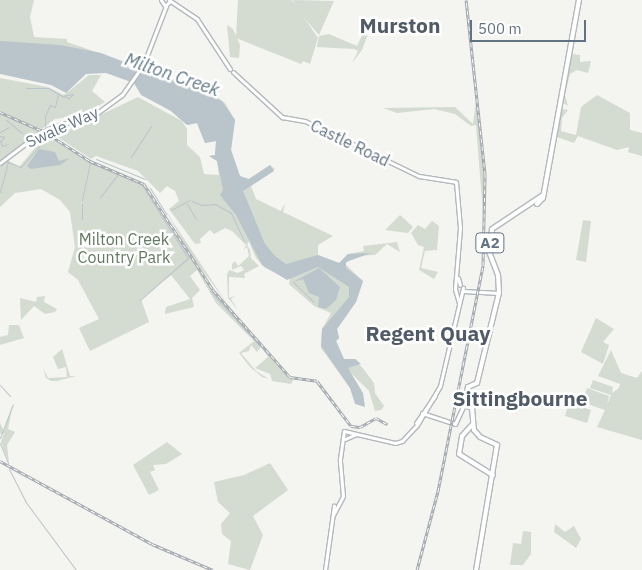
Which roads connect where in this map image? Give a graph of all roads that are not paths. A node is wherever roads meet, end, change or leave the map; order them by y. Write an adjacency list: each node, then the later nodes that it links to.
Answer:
1 (161, 0): 5 (main road)
2 (169, 0): 4 (main road, Castle Road); 5 (main road, Swale Way)
3 (578, 1): 8 (main road, A2)
4 (176, 5): 5 (main road); 7 (main road, Castle Road)
5 (166, 6): 6 (main road, Swale Way, bridge)
6 (0, 163)
7 (460, 289): 8 (main road); 10 (main road)
8 (499, 293): 9 (main road, A2)
9 (466, 403): 10 (main road); 11 (main road, A2)
10 (424, 412): 15 (main road)
11 (472, 425): 12 (main road); 13 (main road, A2)
12 (469, 431): 13 (main road); 14 (main road)
13 (476, 434): 14 (main road)
14 (492, 469): 16 (main road)
15 (324, 570)
16 (476, 570)

